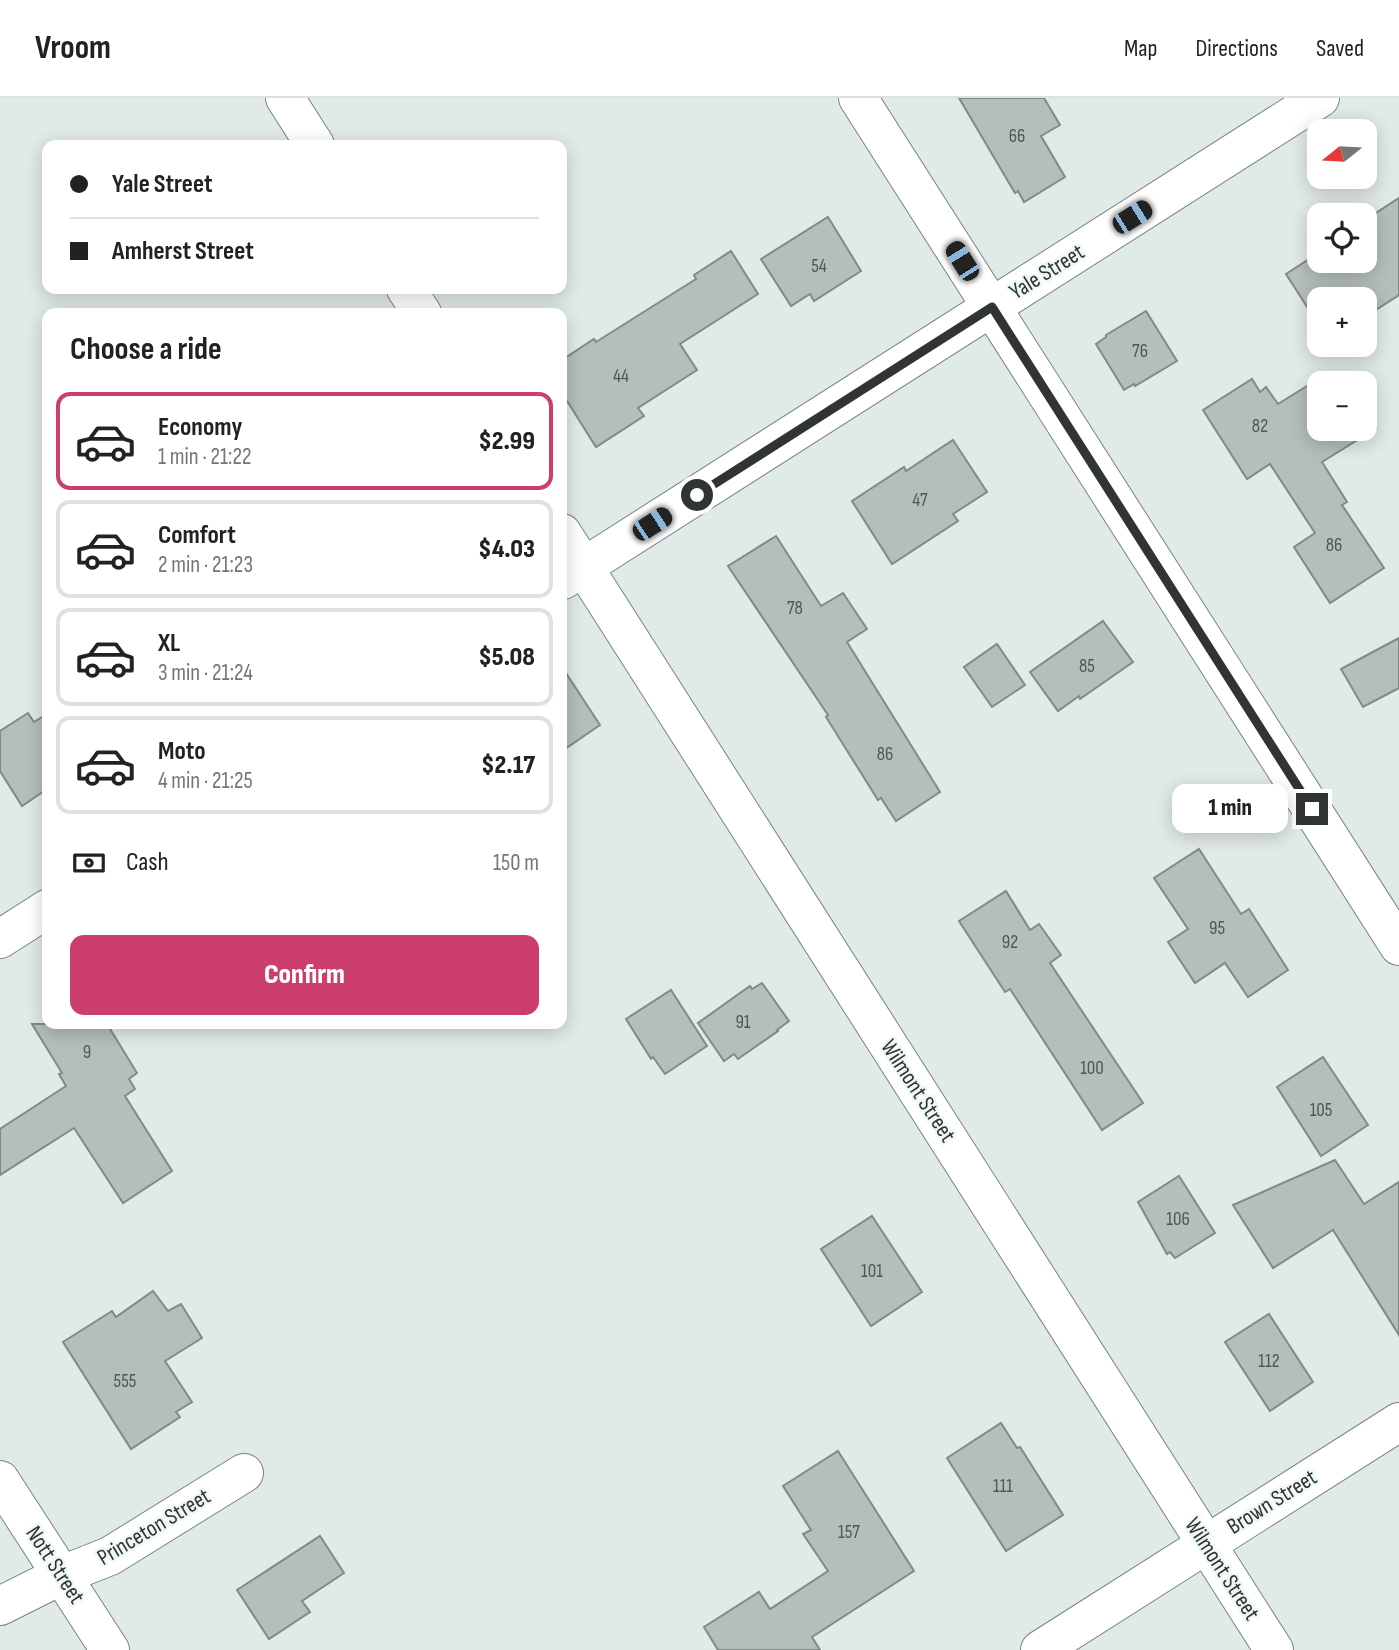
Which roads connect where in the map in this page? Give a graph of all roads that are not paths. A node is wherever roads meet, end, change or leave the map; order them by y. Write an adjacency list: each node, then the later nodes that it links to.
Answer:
1 (285, 98): 4 (street)
2 (858, 98): 5 (street)
3 (1320, 98): 5 (street, Yale Street)
4 (312, 140)
5 (992, 307): 7 (street, Yale Street); 10 (street)
6 (567, 552): 7 (street, Wilmont Street)
7 (573, 574): 14 (street, Wilmont Street)
8 (42, 912): 9 (street)
9 (0, 939)
10 (1399, 946)
11 (1399, 1422): 14 (street, Brown Street)
12 (244, 1473): 15 (street, Princeton Street)
13 (0, 1479): 15 (street, Nott Street)
14 (1206, 1544): 18 (street, Brown Street); 19 (street, Wilmont Street)
15 (62, 1575): 16 (street, Princeton Street); 17 (street, Nott Street)
16 (0, 1606)
17 (110, 1650)
18 (1040, 1650)
19 (1274, 1650)

